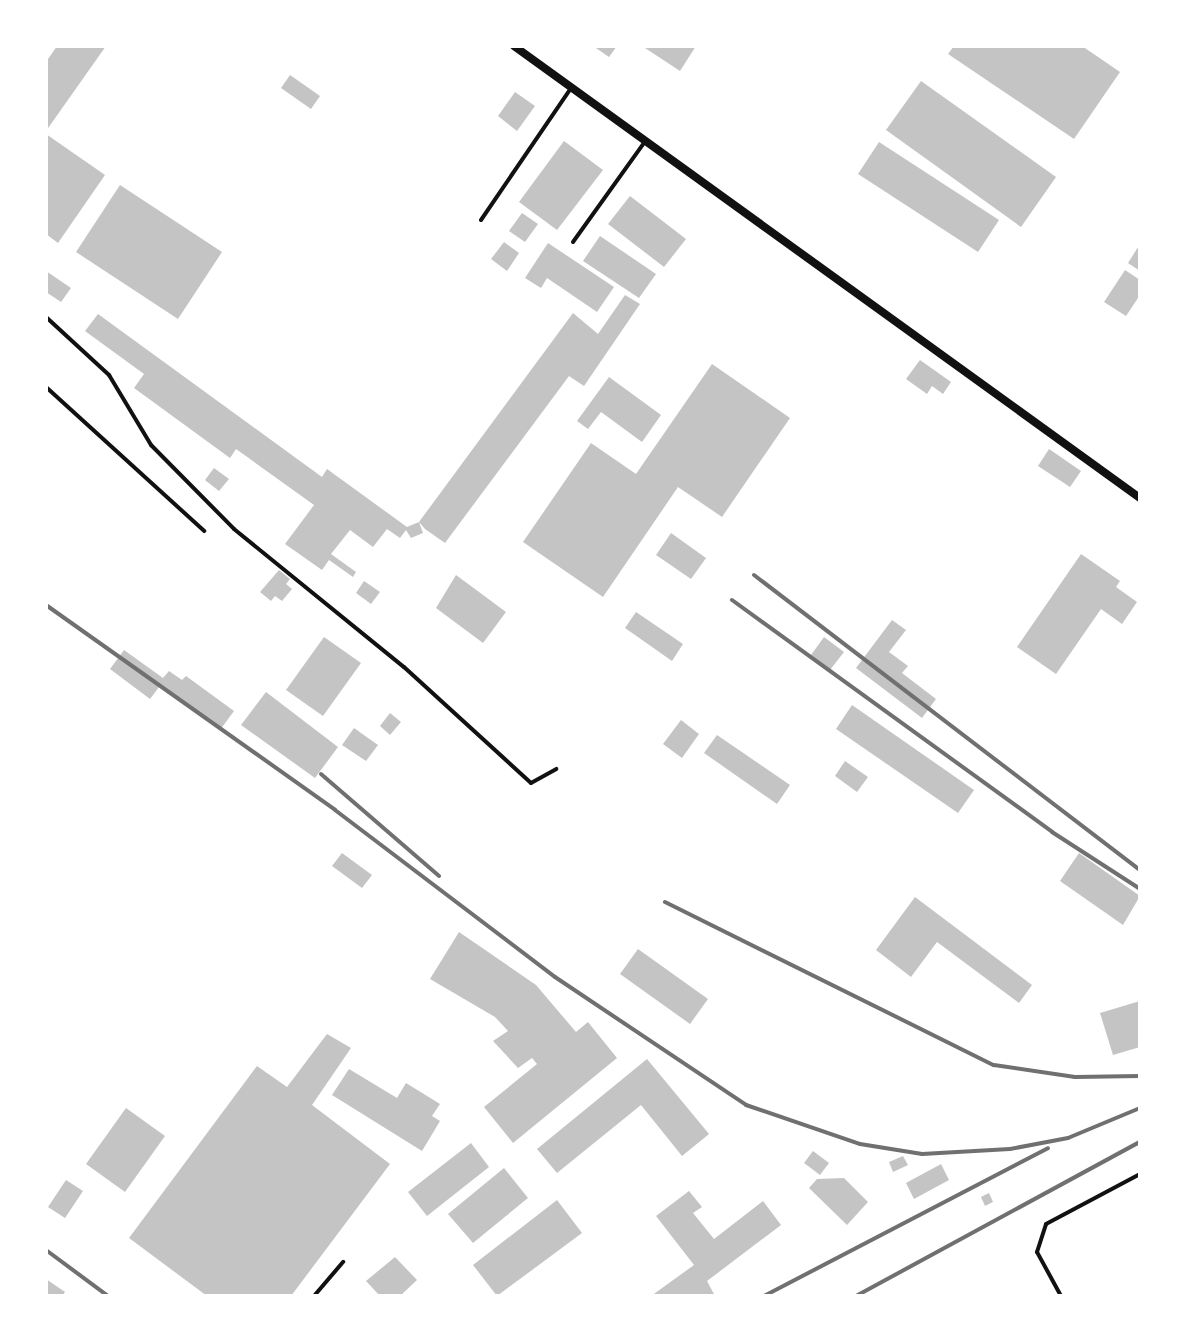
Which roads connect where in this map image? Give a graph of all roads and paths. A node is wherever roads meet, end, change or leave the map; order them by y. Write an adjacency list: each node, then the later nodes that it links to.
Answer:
1 (514, 46): 2 (street)
2 (571, 88): 3 (street); 4 (lane)
3 (646, 141): 5 (lane); 8 (street)
4 (481, 220)
5 (573, 242)
6 (46, 317): 10 (lane)
7 (46, 387): 9 (lane)
8 (1140, 498)
9 (204, 531)
10 (556, 769)
11 (1140, 1174): 14 (lane)
12 (343, 1262): 13 (lane)
13 (314, 1296)
14 (1061, 1296)

